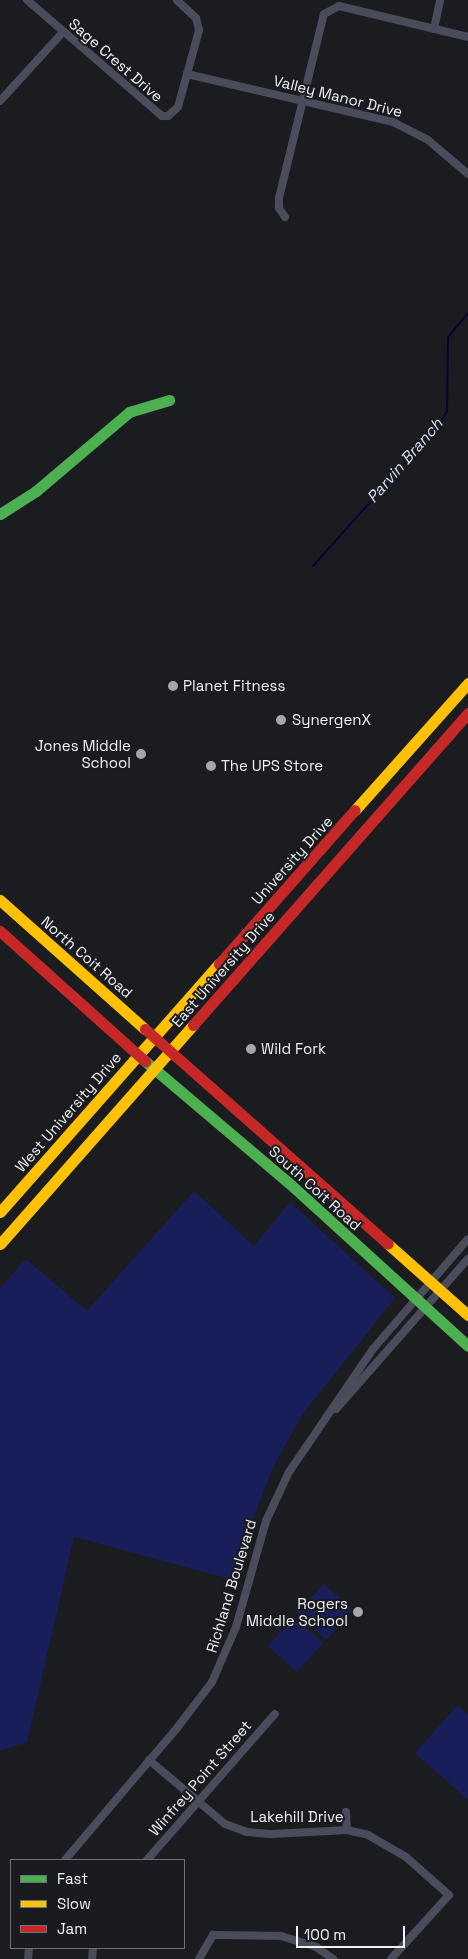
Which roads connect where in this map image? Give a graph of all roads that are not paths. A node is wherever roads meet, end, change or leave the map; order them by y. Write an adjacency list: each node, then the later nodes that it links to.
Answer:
1 (27, 0): 5 (street, Sage Crest Drive)
2 (177, 0): 7 (street)
3 (440, 0): 4 (street)
4 (434, 29): 6 (street); 9 (street)
5 (63, 32): 7 (street, Sage Crest Drive); 8 (street)
6 (468, 37)
7 (187, 74): 9 (street, Valley Manor Drive)
8 (0, 101)
9 (301, 101): 10 (street, Valley Manor Drive); 11 (street)
10 (468, 174)
11 (285, 217)
12 (169, 400): 13 (main road)
13 (0, 514)
14 (468, 683): 18 (main road, University Drive)
15 (468, 713): 19 (main road, East University Drive)
16 (0, 900): 18 (main road, North Coit Road)
17 (0, 931): 20 (main road)
18 (155, 1036): 19 (main road, South Coit Road); 20 (main road, University Drive)
19 (171, 1050): 21 (main road, East University Drive); 22 (main road, South Coit Road)
20 (138, 1055): 21 (main road, South Coit Road); 24 (main road, West University Drive)
21 (155, 1069): 23 (main road, South Coit Road); 26 (main road, East University Drive)
22 (303, 1167): 23 (main road); 28 (main road, South Coit Road)
23 (288, 1183): 30 (main road, South Coit Road)
24 (0, 1212)
25 (468, 1239): 28 (street, Richland Boulevard)
26 (0, 1244)
27 (468, 1259): 29 (street, Richland Boulevard)
28 (430, 1281): 29 (main road, South Coit Road); 30 (street, Richland Boulevard)
29 (441, 1290): 31 (street, Richland Boulevard); 32 (main road, South Coit Road)
30 (414, 1299): 31 (main road, South Coit Road); 34 (street, Richland Boulevard)
31 (425, 1308): 33 (main road, South Coit Road); 34 (street, Richland Boulevard)
32 (468, 1314)
33 (468, 1346)
34 (318, 1429): 36 (street, Richland Boulevard)
35 (274, 1714): 37 (street, Winfrey Point Street)
36 (150, 1760): 37 (street, Lakehill Drive); 40 (street, Richland Boulevard)
37 (197, 1803): 39 (street, Lakehill Drive); 41 (street, Winfrey Point Street)
38 (346, 1812): 39 (street)
39 (347, 1830): 44 (street, Lakehill Drive)
40 (65, 1859)
41 (147, 1859)
42 (199, 1959): 43 (street)
43 (333, 1959)
44 (391, 1959)

